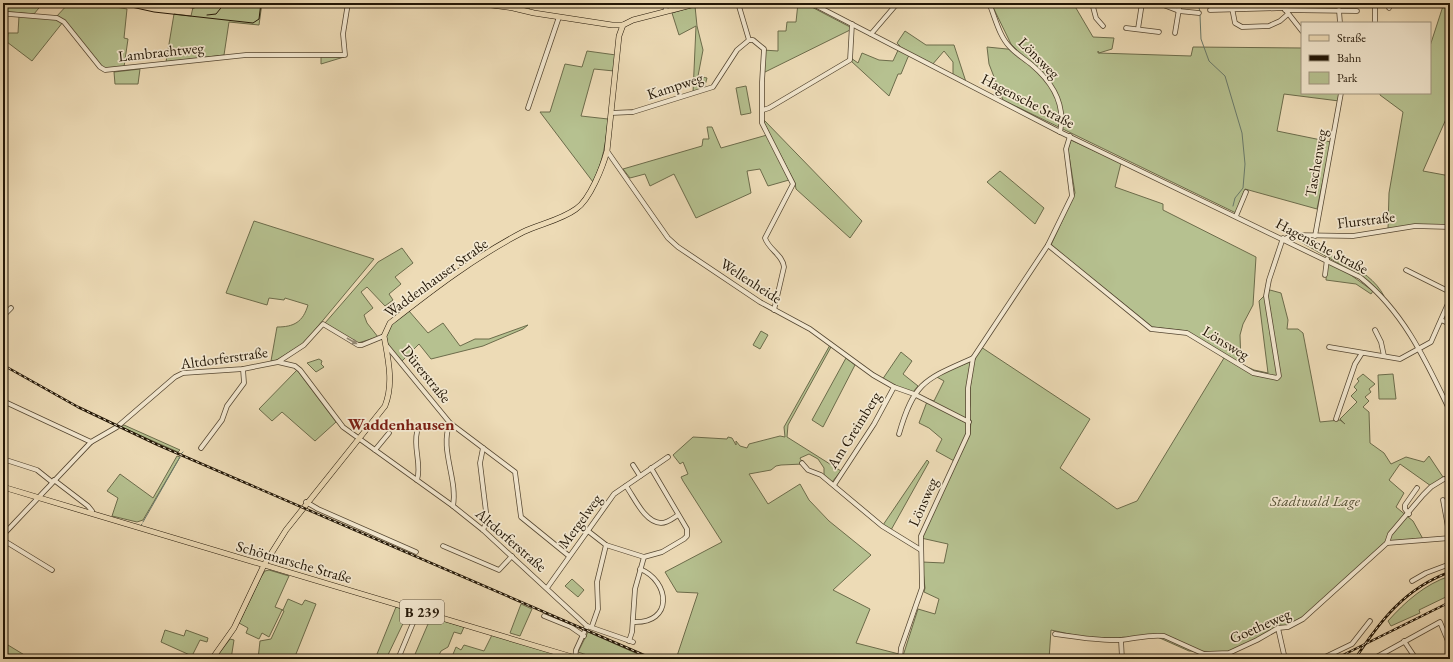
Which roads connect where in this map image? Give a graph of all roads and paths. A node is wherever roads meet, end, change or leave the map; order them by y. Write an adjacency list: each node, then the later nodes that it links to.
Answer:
1 (348, 3): 26 (street, Lambrachtweg)
2 (476, 3): 27 (main road)
3 (665, 3): 22 (street)
4 (699, 3): 22 (main road)
5 (738, 3): 39 (street)
6 (811, 3): 30 (street, Hagensche Straße)
7 (900, 3): 38 (street)
8 (989, 3): 44 (street, Lönsweg)
9 (1092, 3): 32 (street)
10 (1142, 3): 34 (street)
11 (1158, 3): 23 (street)
12 (1180, 3): 23 (street)
13 (1231, 3): 19 (street)
14 (1280, 3): 24 (street)
15 (1375, 3): 29 (street)
16 (1390, 3): 17 (street)
17 (1389, 8)
18 (1210, 10): 19 (street)
19 (1232, 10): 24 (street); 24 (street)
20 (1339, 10): 21 (street); 24 (street); 28 (street)
21 (1357, 10)
22 (666, 11): 31 (main road)
23 (1179, 11): 25 (street); 37 (street)
24 (1286, 11): 35 (street)
25 (1199, 13)
26 (3, 16)
27 (559, 17): 31 (main road); 41 (street)
28 (1340, 22)
29 (1375, 22)
30 (852, 24): 38 (street, Hagensche Straße); 42 (street)
31 (623, 25): 43 (main road, Waddenhauser Straße)
32 (1103, 26)
33 (1126, 28): 34 (street)
34 (1138, 29): 36 (street)
35 (1301, 30)
36 (1158, 32)
37 (1175, 33)
38 (871, 34): 44 (street, Hagensche Straße)
39 (749, 40): 42 (street); 43 (street, Kampweg)
40 (1341, 94): 50 (street, Taschenweg)
41 (528, 108)
42 (763, 110): 59 (street)
43 (611, 113): 46 (main road, Waddenhauser Straße)
44 (1060, 132): 45 (street, Hagensche Straße)
45 (1070, 136): 48 (street, Hagensche Straße); 52 (street, Lönsweg)
46 (607, 151): 59 (street, Wellenheide); 64 (main road, Waddenhauser Straße)
47 (1246, 192): 48 (street)
48 (1236, 216): 51 (street, Hagensche Straße)
49 (1450, 227): 50 (street, Flurstraße)
50 (1315, 236): 51 (street, Flurstraße)
51 (1284, 239): 52 (street, Lönsweg); 53 (street, Hagensche Straße)
52 (1048, 245): 70 (street, Lönsweg)
53 (1327, 259): 55 (street); 67 (street, Hagensche Straße)
54 (1406, 270): 56 (street)
55 (1325, 275)
56 (1450, 292)
57 (1450, 299): 61 (street)
58 (11, 308): 60 (street)
59 (774, 310): 73 (street, Wellenheide)
60 (3, 316)
61 (1441, 320): 62 (street); 67 (street)
62 (1450, 324)
63 (1375, 330): 69 (street)
64 (384, 336): 65 (main road, Waddenhauser Straße); 71 (street, Dürerstraße, one-way to 64)
65 (385, 343): 79 (street, Dürerstraße); 83 (main road, Waddenhauser Straße)
66 (1329, 347): 68 (street)
67 (1420, 348): 69 (street); 76 (street, Hagensche Straße)
68 (1362, 354): 69 (street); 77 (street)
69 (1384, 356)
70 (974, 358): 74 (street); 78 (street, Lönsweg)
71 (278, 362): 72 (street, Altdorferstraße); 83 (street, Altdorferstraße)
72 (243, 369): 84 (street, Altdorferstraße); 85 (street)
73 (894, 388): 74 (street, Wellenheide); 98 (street, Am Greimberg)
74 (914, 394): 78 (street, Wellenheide); 82 (street)
75 (3, 401): 84 (street)
76 (1450, 411)
77 (1336, 419)
78 (969, 422): 116 (street, Lönsweg)
79 (450, 423): 86 (street, Dürerstraße); 104 (street)
80 (417, 432): 95 (street)
81 (389, 433): 87 (street)
82 (900, 434)
83 (358, 439): 87 (street, Altdorferstraße); 103 (main road, Waddenhauser Straße)
84 (91, 442): 96 (street, Altdorferstraße)
85 (201, 448)
86 (483, 448): 108 (street); 119 (street, Dürerstraße)
87 (374, 450): 95 (street, Altdorferstraße)
88 (668, 457): 92 (street, Mergelweg)
89 (3, 459): 96 (street)
90 (802, 463): 98 (street, Am Greimberg)
91 (633, 465): 93 (street)
92 (652, 468): 93 (street, Mergelweg); 107 (street)
93 (640, 476): 97 (street, Mergelweg)
94 (1444, 479): 106 (street, Goetheweg)
95 (417, 480): 104 (street, Altdorferstraße)
96 (53, 481): 101 (street, Altdorferstraße); 105 (street)
97 (626, 486): 107 (street); 109 (street, Mergelweg)
98 (834, 486): 116 (street, Am Greimberg)
99 (3, 487): 101 (main road, Schötmarsche Straße / B 239)
100 (1417, 488): 106 (street)
101 (37, 497): 110 (street, Altdorferstraße); 122 (main road, Schötmarsche Straße / B 239)
102 (1443, 500): 111 (street)
103 (306, 502): 117 (street); 122 (main road, Waddenhauser Straße)
104 (453, 506): 108 (street, Altdorferstraße)
105 (92, 511)
106 (1409, 514): 113 (street, Goetheweg)
107 (678, 515): 120 (street)
108 (483, 530): 118 (street, Altdorferstraße)
109 (588, 531): 114 (street); 119 (street, Mergelweg)
110 (3, 535)
111 (1450, 538): 113 (street)
112 (3, 540): 124 (street)
113 (1386, 543): 132 (street, Goetheweg)
114 (606, 545): 120 (street); 131 (street)
115 (443, 546): 118 (street)
116 (921, 550): 141 (street, Lönsweg)
117 (416, 552)
118 (512, 556): 126 (street, Altdorferstraße)
119 (569, 556): 126 (street, Mergelweg)
120 (644, 557): 123 (street)
121 (1450, 564): 125 (street)
122 (264, 565): 127 (main road, Schötmarsche Straße / B 239); 138 (main road, Waddenhauser Straße)
123 (640, 569): 130 (street); 130 (street)
124 (52, 570)
125 (1412, 581)
126 (547, 588): 131 (street, Altdorferstraße)
127 (418, 611): 139 (street); 140 (main road, Schötmarsche Straße / B 239)
128 (544, 616): 134 (street)
129 (1370, 621): 144 (street)
130 (633, 622): 131 (street, Altdorferstraße)
131 (589, 626): 134 (street)
132 (1278, 628): 135 (street, Goetheweg); 143 (street)
133 (1055, 634): 135 (street, Goetheweg)
134 (584, 636): 140 (street)
135 (1121, 640): 142 (street)
136 (1404, 641): 137 (street); 145 (street); 146 (street)
137 (1450, 646)
138 (212, 659)
139 (398, 659)
140 (576, 659)
141 (898, 659)
142 (1122, 659)
143 (1285, 659)
144 (1322, 659)
145 (1373, 659)
146 (1416, 659)

